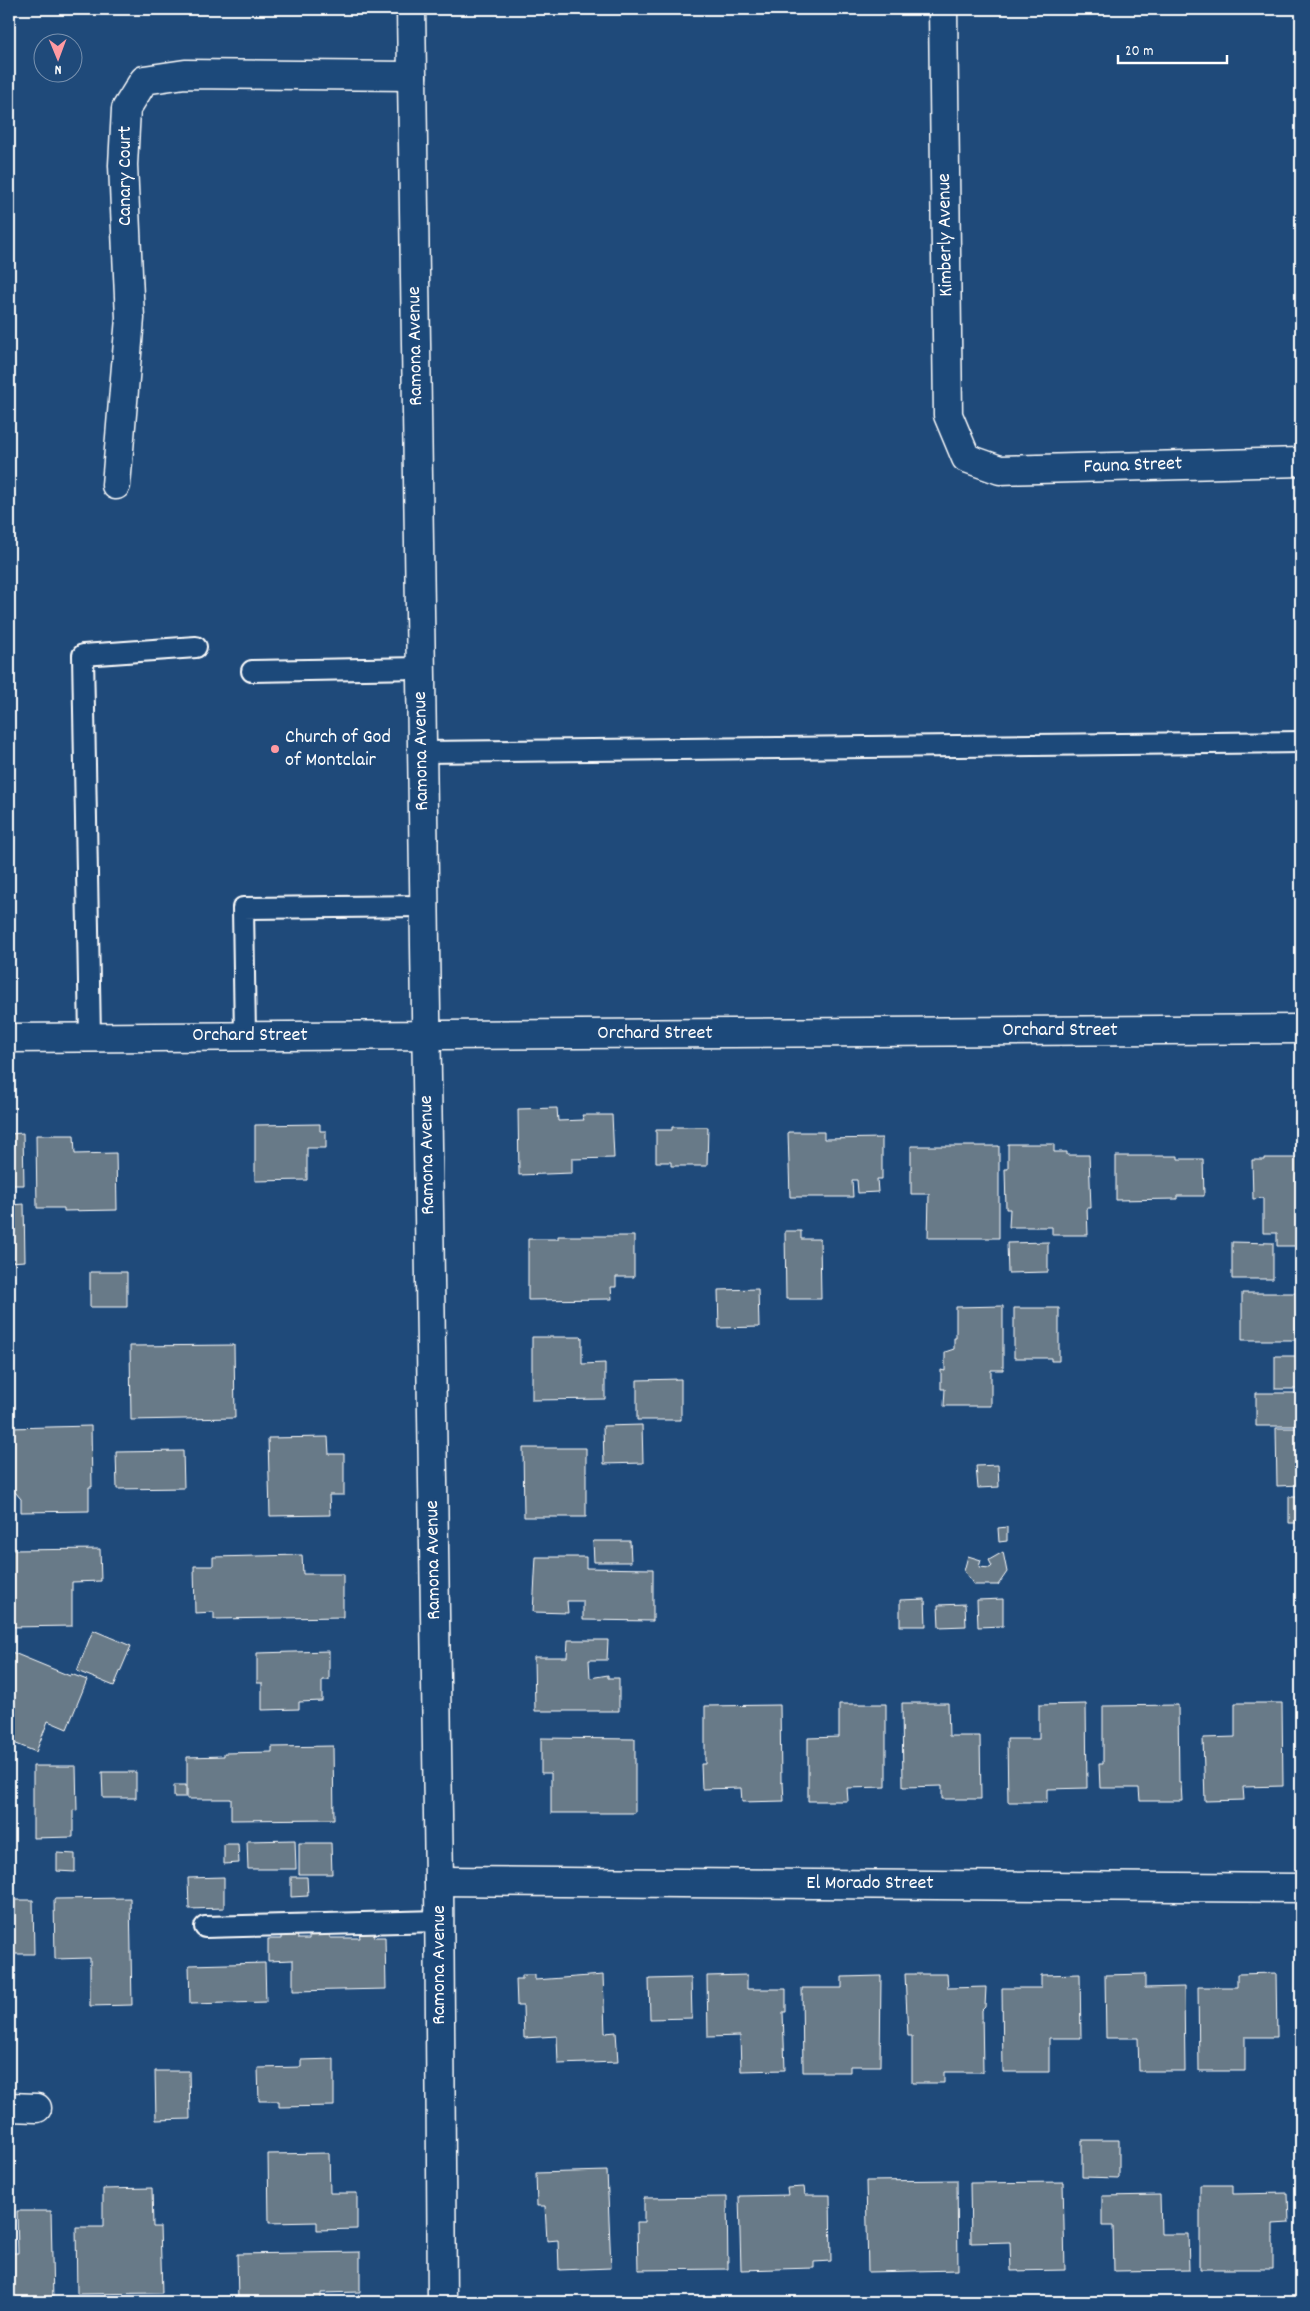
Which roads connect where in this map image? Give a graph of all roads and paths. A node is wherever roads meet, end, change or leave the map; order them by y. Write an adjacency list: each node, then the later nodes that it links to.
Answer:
1 (411, 9): 3 (street, Ramona Avenue)
2 (943, 9): 4 (street, Kimberly Avenue)
3 (412, 76): 6 (street, Canary Court); 8 (street, Ramona Avenue)
4 (966, 458): 5 (street, Fauna Street)
5 (1301, 462)
6 (116, 485)
7 (196, 647): 16 (lane)
8 (421, 668): 9 (lane); 11 (street, Ramona Avenue)
9 (252, 671)
10 (1301, 742): 11 (lane)
11 (422, 752): 12 (street, Ramona Avenue)
12 (424, 906): 14 (lane); 15 (street, Ramona Avenue)
13 (1301, 1029): 15 (street, Orchard Street)
14 (245, 1036): 15 (street, Orchard Street); 16 (street, Orchard Street)
15 (426, 1036): 18 (street, Ramona Avenue)
16 (90, 1037): 17 (street, Orchard Street)
17 (9, 1038)
18 (439, 1881): 19 (street, El Morado Street); 20 (street, Ramona Avenue)
19 (1301, 1888)
20 (439, 1921): 21 (lane); 24 (street, Ramona Avenue)
21 (205, 1927)
22 (9, 2107): 23 (street)
23 (37, 2108)
24 (442, 2302)

